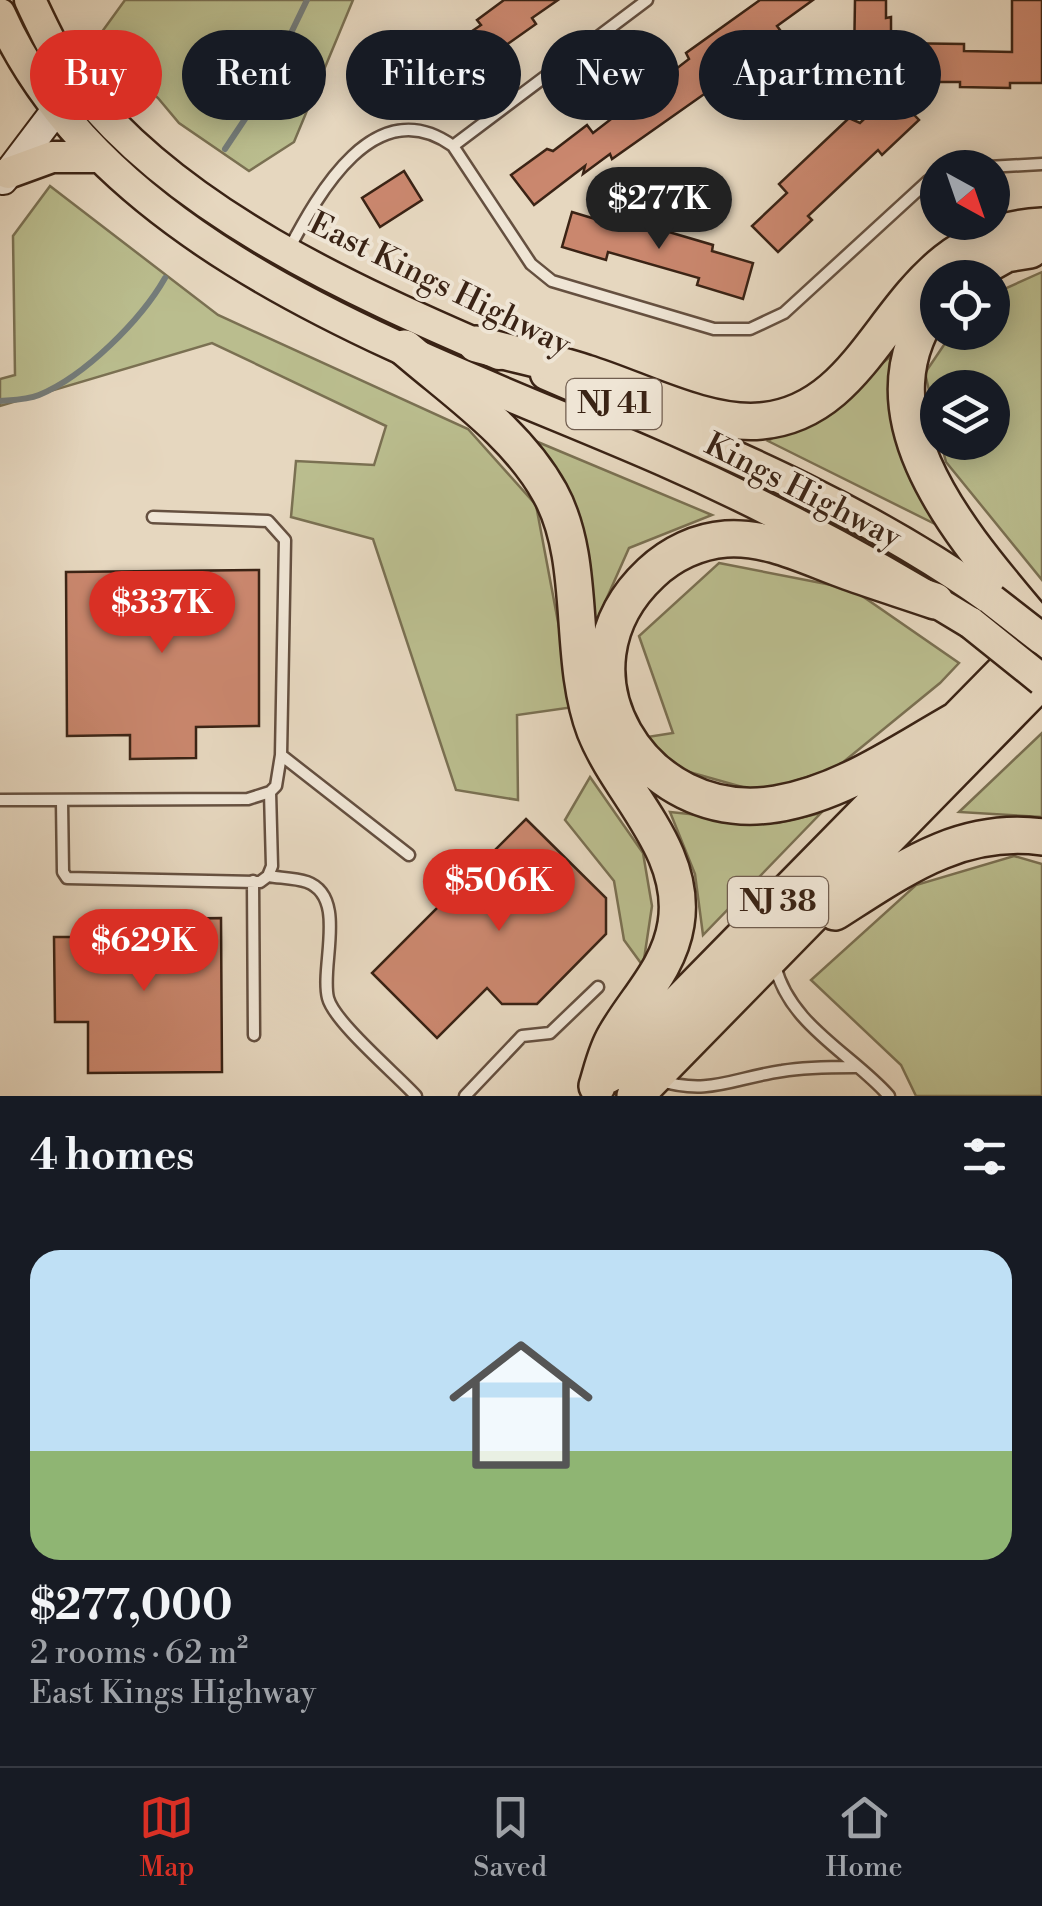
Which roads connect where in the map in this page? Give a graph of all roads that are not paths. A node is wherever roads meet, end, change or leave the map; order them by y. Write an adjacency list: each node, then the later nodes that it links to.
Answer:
1 (30, 0): 4 (main road, NJ 41)
2 (647, 0): 10 (lane)
3 (2, 19): 5 (main road); 6 (main road, NJ 41)
4 (45, 30)
5 (0, 54)
6 (30, 71)
7 (48, 120): 14 (street)
8 (65, 120): 11 (main road, NJ 41)
9 (110, 120): 18 (main road, East Kings Highway / NJ 41)
10 (453, 146): 15 (lane); 18 (lane)
11 (100, 157): 14 (main road); 22 (main road, Kings Highway / NJ 41)
12 (1042, 164): 13 (lane)
13 (1010, 166)
14 (4, 179)
15 (920, 188)
16 (1042, 226): 21 (highway)
17 (1042, 250): 19 (highway)
18 (288, 251): 21 (main road, East Kings Highway / NJ 41)
19 (995, 260)
20 (920, 332): 24 (highway)
21 (476, 344): 24 (main road, East Kings Highway / NJ 41)
22 (405, 348): 25 (main road, Kings Highway / NJ 41); 42 (highway)
23 (153, 517): 29 (lane)
24 (999, 594): 26 (highway)
25 (935, 601): 27 (main road, Kings Highway / NJ 41, bridge); 28 (highway)
26 (1042, 634): 28 (highway, NJ 38)
27 (1042, 680): 37 (highway, NJ 38)
28 (960, 718): 42 (highway, NJ 38)
29 (281, 755): 30 (lane); 34 (lane)
30 (270, 792): 32 (lane); 35 (lane)
31 (0, 800): 32 (lane)
32 (62, 802): 36 (lane)
33 (1042, 837): 37 (highway)
34 (409, 855)
35 (268, 876): 36 (lane); 43 (lane)
36 (253, 882): 39 (lane)
37 (776, 952): 40 (lane); 41 (highway, NJ 38)
38 (598, 987): 44 (lane)
39 (254, 1035)
40 (854, 1067): 41 (lane); 45 (lane)
41 (644, 1087)
42 (592, 1091)
43 (416, 1096)
44 (465, 1096)
45 (889, 1096)

